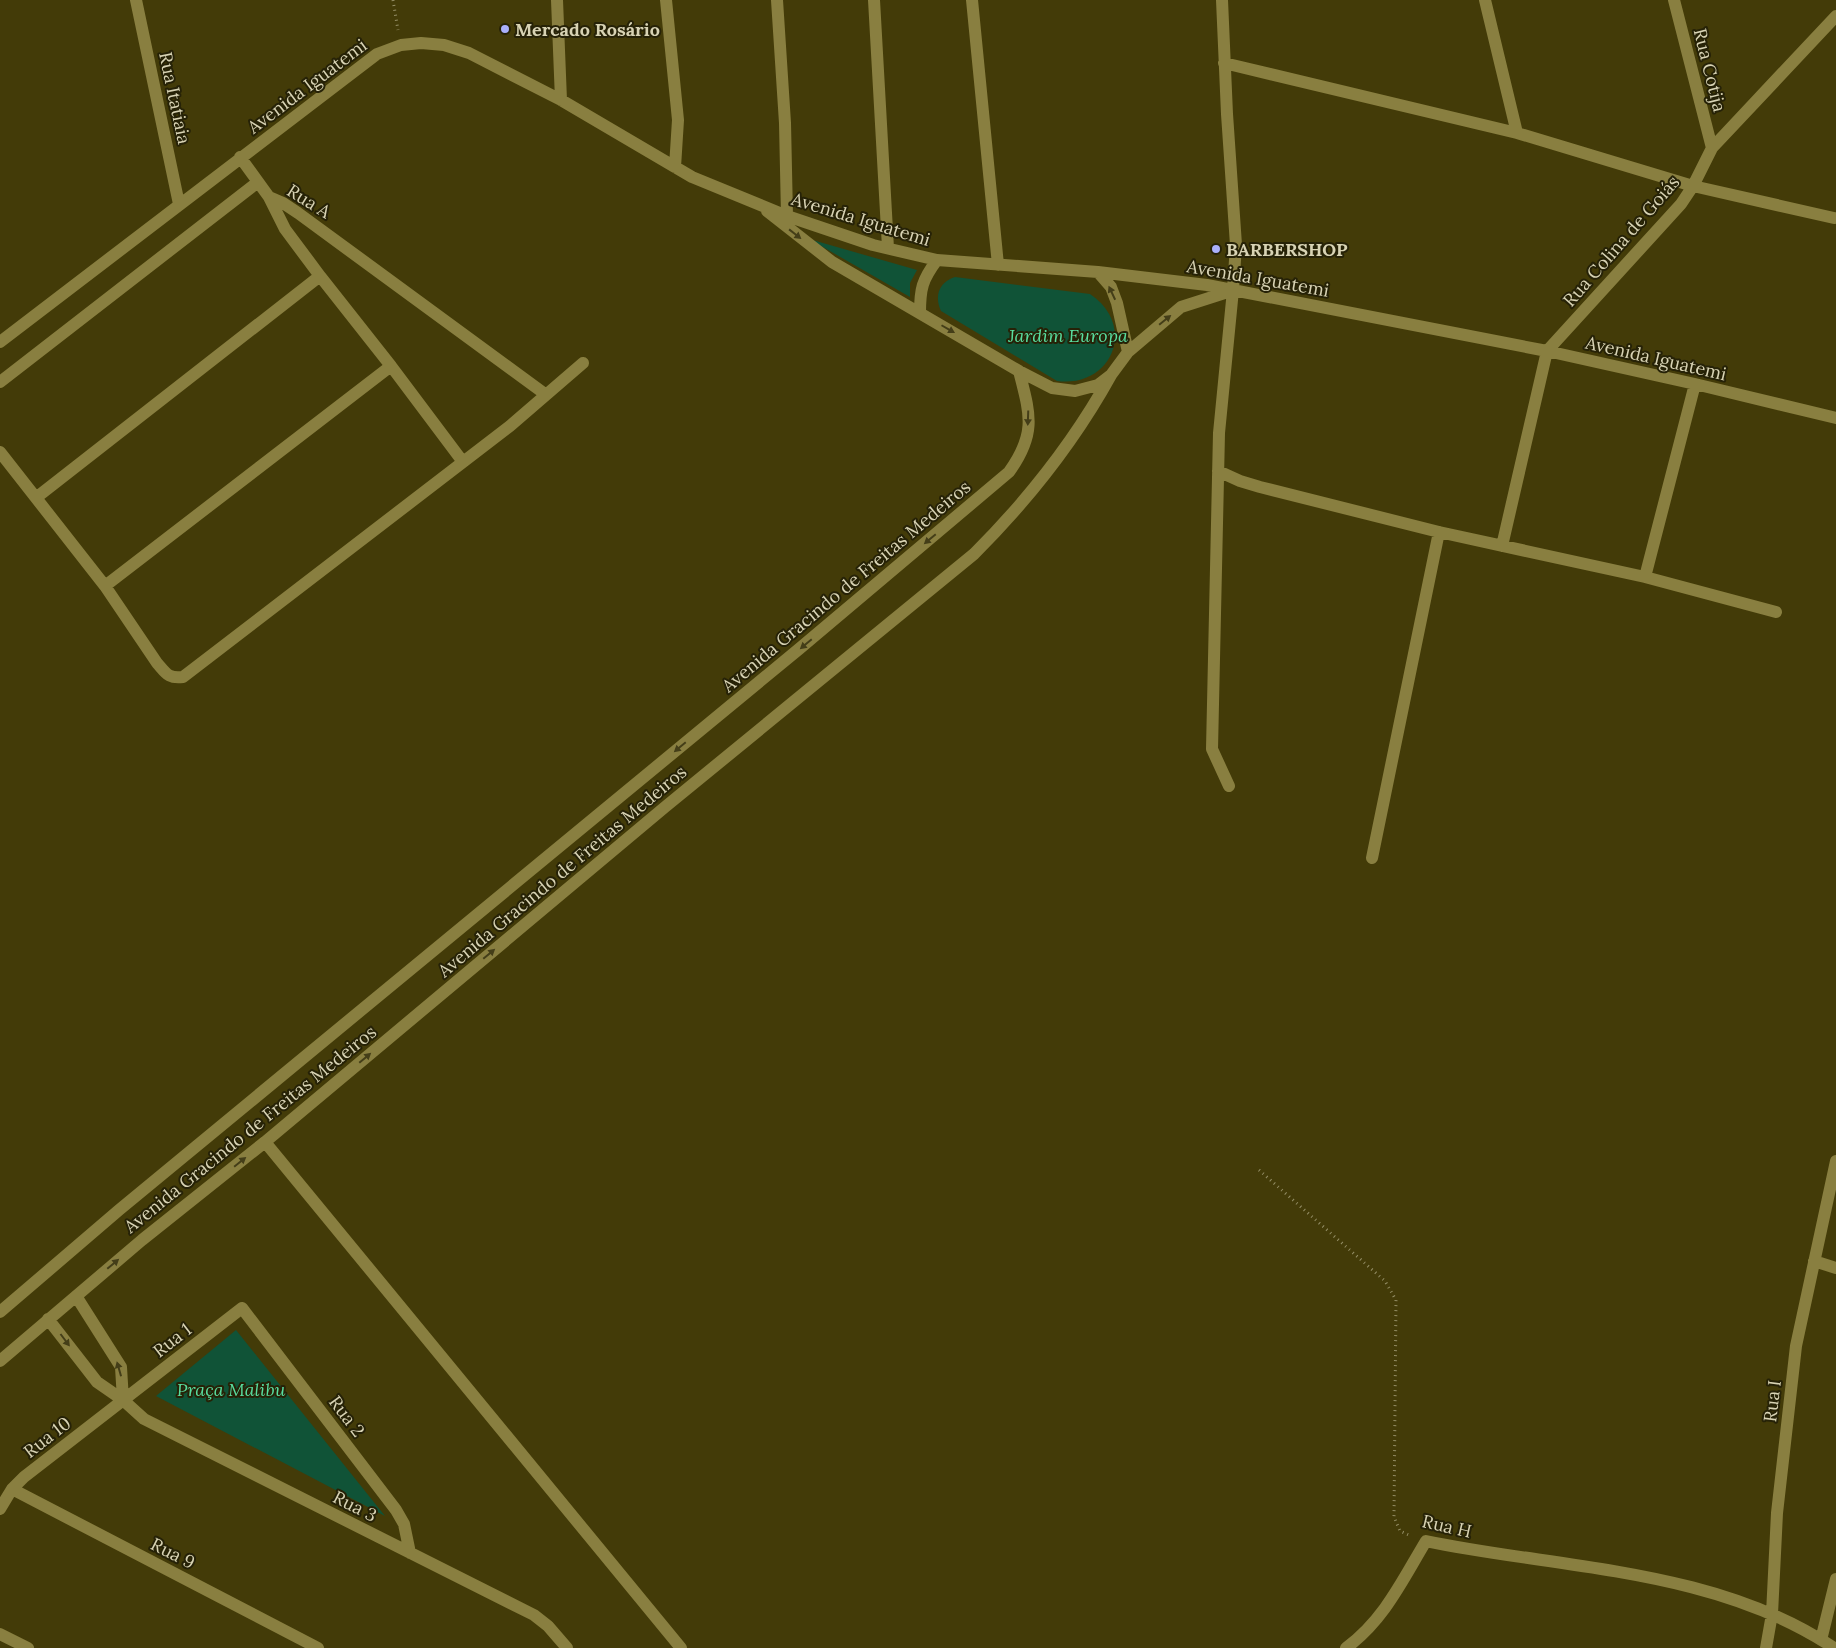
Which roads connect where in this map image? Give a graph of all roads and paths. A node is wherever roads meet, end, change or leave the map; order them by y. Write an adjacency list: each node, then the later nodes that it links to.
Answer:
1 (136, 0): 22 (street, Rua Itatiaia)
2 (394, 0): 12 (path)
3 (557, 0): 14 (street)
4 (666, 0): 18 (street)
5 (777, 0): 24 (street)
6 (874, 0): 26 (street)
7 (972, 0): 28 (street)
8 (1222, 0): 13 (street)
9 (1485, 0): 15 (street)
10 (1674, 0): 16 (street, Rua Cotija)
11 (1836, 16): 16 (street, Rua Colina de Goiás)
12 (401, 45): 14 (street, Avenida Iguatemi); 17 (street, Avenida Iguatemi)
13 (1224, 63): 15 (street); 31 (street)
14 (561, 100): 18 (street, Avenida Iguatemi)
15 (1517, 133): 20 (street)
16 (1712, 148): 20 (street, Rua Colina de Goiás)
17 (240, 157): 19 (street); 22 (street, Avenida Iguatemi)
18 (675, 167): 23 (street, Avenida Iguatemi)
19 (258, 182): 21 (street); 40 (street)
20 (1693, 186): 25 (street); 34 (street, Rua Colina de Goiás)
21 (269, 198): 30 (street, Rua A); 42 (street, Rua A)
22 (179, 204): 33 (street, Avenida Iguatemi)
23 (757, 204): 24 (street, Avenida Iguatemi); 32 (street, one-way to 32)
24 (788, 216): 26 (street, Avenida Iguatemi)
25 (1834, 218)
26 (888, 248): 27 (street, Avenida Iguatemi)
27 (937, 260): 28 (street, Avenida Iguatemi); 32 (street)
28 (998, 264): 29 (street, Avenida Iguatemi)
29 (1098, 272): 31 (street, Avenida Iguatemi); 35 (street, one-way to 29)
30 (320, 276): 37 (street, Rua A); 47 (street)
31 (1233, 290): 34 (street, Avenida Iguatemi); 35 (street, Avenida Gracindo de Freitas Medeiros, one-way to 31); 46 (street)
32 (920, 313): 38 (street, one-way to 38)
33 (0, 342)
34 (1547, 351): 41 (street, Avenida Iguatemi); 49 (street)
35 (1128, 352): 39 (street, Avenida Gracindo de Freitas Medeiros)
36 (583, 363): 42 (street)
37 (391, 366): 45 (street, Rua A); 51 (street)
38 (1019, 371): 39 (street); 62 (street, Avenida Gracindo de Freitas Medeiros, one-way to 62)
39 (1111, 375): 55 (street, Avenida Gracindo de Freitas Medeiros, one-way to 39)
40 (0, 382)
41 (1695, 384): 43 (street, Avenida Iguatemi); 50 (street)
42 (545, 394): 45 (street)
43 (1836, 418)
44 (0, 452): 47 (street)
45 (463, 462): 51 (street)
46 (1218, 471): 48 (street); 53 (street)
47 (37, 497): 51 (street)
48 (1439, 532): 49 (street); 54 (street)
49 (1502, 546): 50 (street)
50 (1645, 577): 52 (street)
51 (104, 586)
52 (1776, 612)
53 (1229, 786)
54 (1372, 858)
55 (265, 1142): 60 (street, Avenida Gracindo de Freitas Medeiros, one-way to 55); 77 (street)
56 (1836, 1161): 58 (street, Rua I)
57 (1259, 1170): 68 (path, Rua H)
58 (1814, 1261): 59 (street); 71 (street, Rua I)
59 (1836, 1268)
60 (76, 1296): 63 (street, Avenida Gracindo de Freitas Medeiros); 65 (street, one-way to 60)
61 (242, 1308): 65 (street, Rua 1); 69 (street, Rua 2)
62 (0, 1312)
63 (48, 1319): 64 (street, Avenida Gracindo de Freitas Medeiros); 65 (street, Rua 3, one-way to 65)
64 (0, 1361)
65 (123, 1400): 66 (street, Rua 10); 69 (street, Rua 3)
66 (12, 1490): 67 (street, Rua 10); 75 (street, Rua 9)
67 (0, 1509)
68 (1426, 1541): 71 (street, Rua H); 78 (street)
69 (410, 1552): 76 (street, Rua 3)
70 (1836, 1579): 73 (street)
71 (1772, 1614): 73 (street, Rua H); 79 (street, Rua I)
72 (0, 1634): 74 (street)
73 (1821, 1640): 80 (street, Rua H)
74 (28, 1648)
75 (318, 1648)
76 (567, 1648)
77 (680, 1648)
78 (1346, 1648)
79 (1766, 1648)
80 (1834, 1648)

